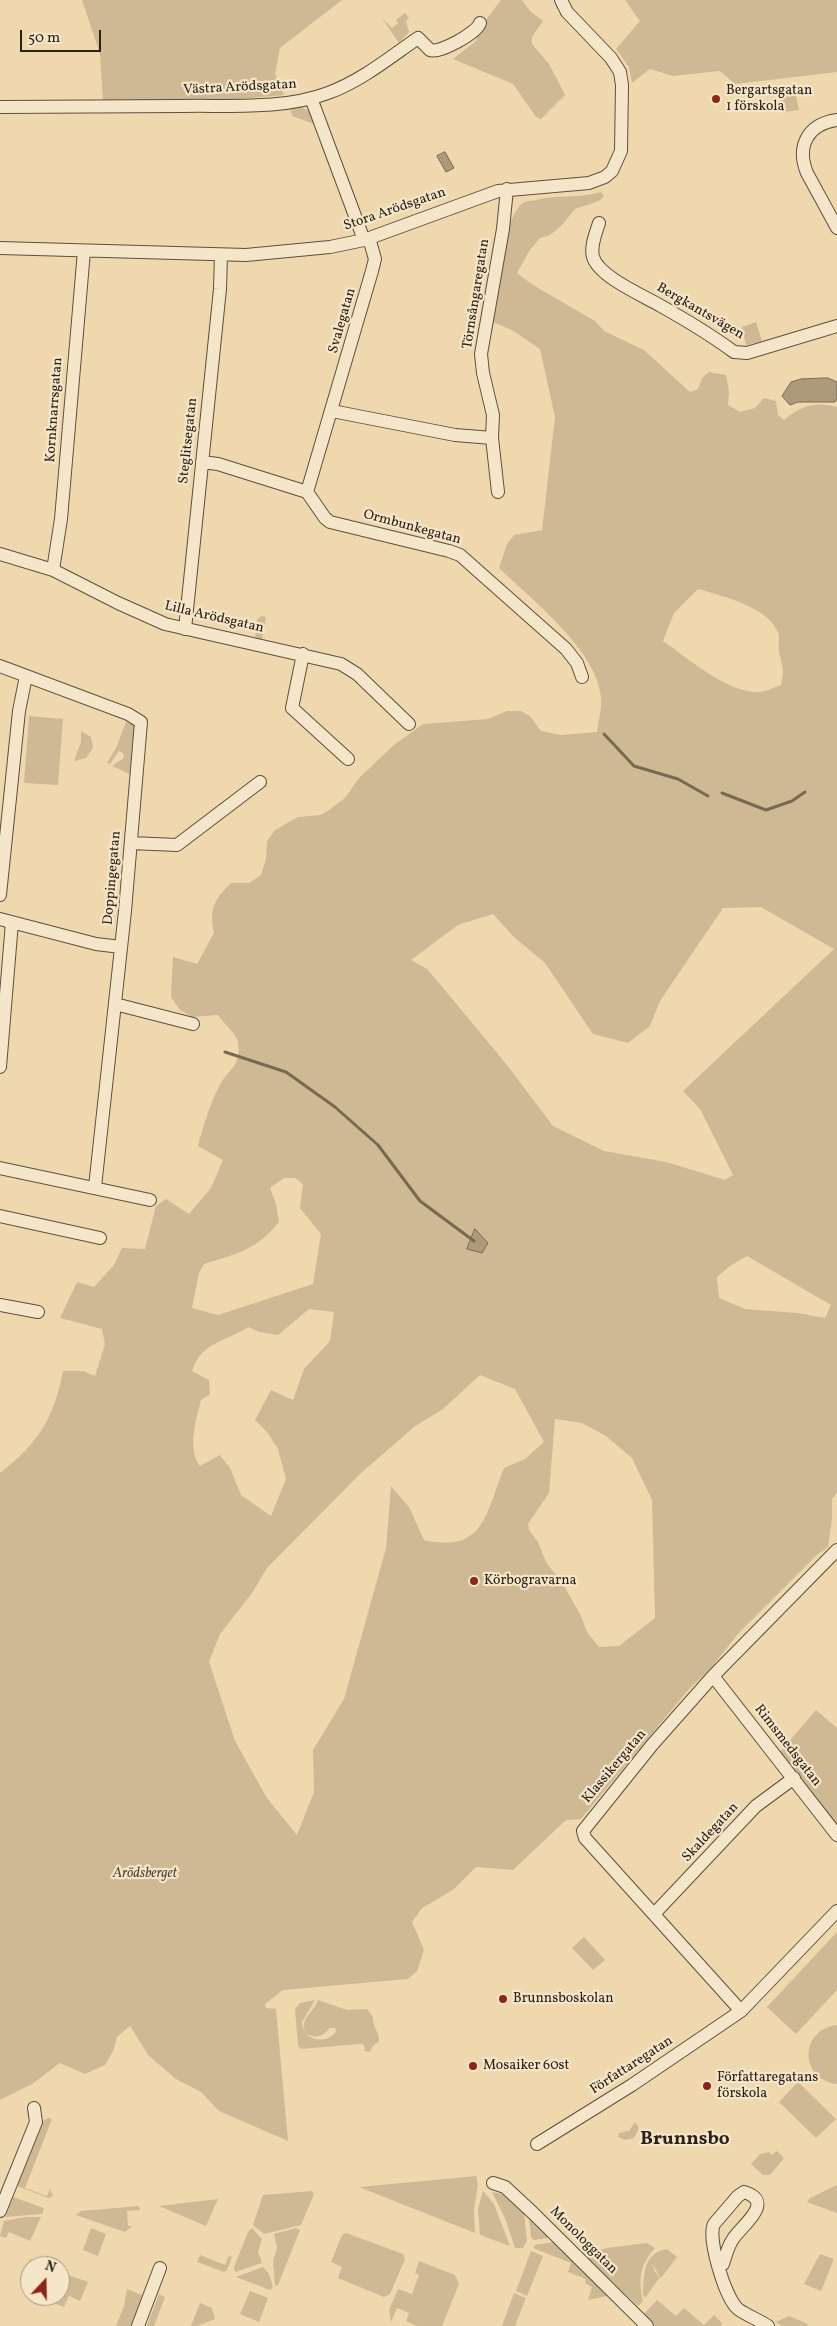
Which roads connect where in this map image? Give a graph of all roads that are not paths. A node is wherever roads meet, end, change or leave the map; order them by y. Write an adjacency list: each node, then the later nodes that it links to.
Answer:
1 (561, 0): 6 (street, Stora Arödsgatan)
2 (480, 23): 3 (street, Västra Arödsgatan)
3 (311, 98): 4 (street, Västra Arödsgatan); 9 (street, Svalegatan)
4 (0, 108)
5 (837, 120): 8 (street)
6 (507, 189): 9 (street, Stora Arödsgatan); 15 (street, Törnsångaregatan)
7 (599, 223): 13 (street, Bergkantsvägen)
8 (837, 228)
9 (367, 239): 12 (street, Stora Arödsgatan); 14 (street, Svalegatan)
10 (0, 248): 11 (street, Stora Arödsgatan)
11 (84, 251): 12 (street, Stora Arödsgatan); 20 (street, Kornknarrsgatan)
12 (220, 255): 16 (street, Steglitsegatan)
13 (837, 326)
14 (332, 411): 15 (street); 17 (street, Svalegatan)
15 (492, 438): 18 (street, Törnsångaregatan)
16 (202, 462): 17 (street); 21 (street, Steglitsegatan)
17 (307, 492): 25 (street, Ormbunkegatan)
18 (498, 492)
19 (0, 554): 20 (street, Lilla Arödsgatan)
20 (53, 570): 21 (street, Lilla Arödsgatan)
21 (185, 630): 22 (street, Lilla Arödsgatan)
22 (303, 654): 26 (street, Lilla Arödsgatan); 27 (street)
23 (0, 666): 24 (street, Doppingegatan)
24 (26, 676): 29 (street, Doppingegatan); 30 (street)
25 (582, 678)
26 (409, 724)
27 (348, 759)
28 (260, 782): 29 (street)
29 (131, 843): 32 (street, Doppingegatan)
30 (0, 895)
31 (6, 921): 32 (street); 35 (street)
32 (121, 947): 33 (street, Doppingegatan)
33 (115, 1004): 34 (street); 37 (street, Doppingegatan)
34 (194, 1024)
35 (0, 1067)
36 (0, 1168): 37 (street)
37 (95, 1187): 38 (street)
38 (150, 1200)
39 (0, 1216): 40 (street)
40 (100, 1238)
41 (0, 1305): 42 (street)
42 (38, 1312)
43 (837, 1550): 44 (street, Klassikergatan)
44 (713, 1676): 45 (street, Rimsmedsgatan); 48 (street, Klassikergatan)
45 (794, 1778): 46 (street, Rimsmedsgatan); 48 (street, Skaldegatan)
46 (837, 1835)
47 (837, 1911): 49 (street)
48 (655, 1913): 49 (street, Klassikergatan)
49 (741, 2010): 51 (street, Författaregatan)
50 (34, 2108): 53 (street)
51 (537, 2144)
52 (493, 2183): 57 (street, Monologgatan)
53 (0, 2211)
54 (719, 2266): 54 (street); 58 (street)
55 (160, 2268): 56 (street)
56 (138, 2326)
57 (647, 2326)
58 (768, 2326)

